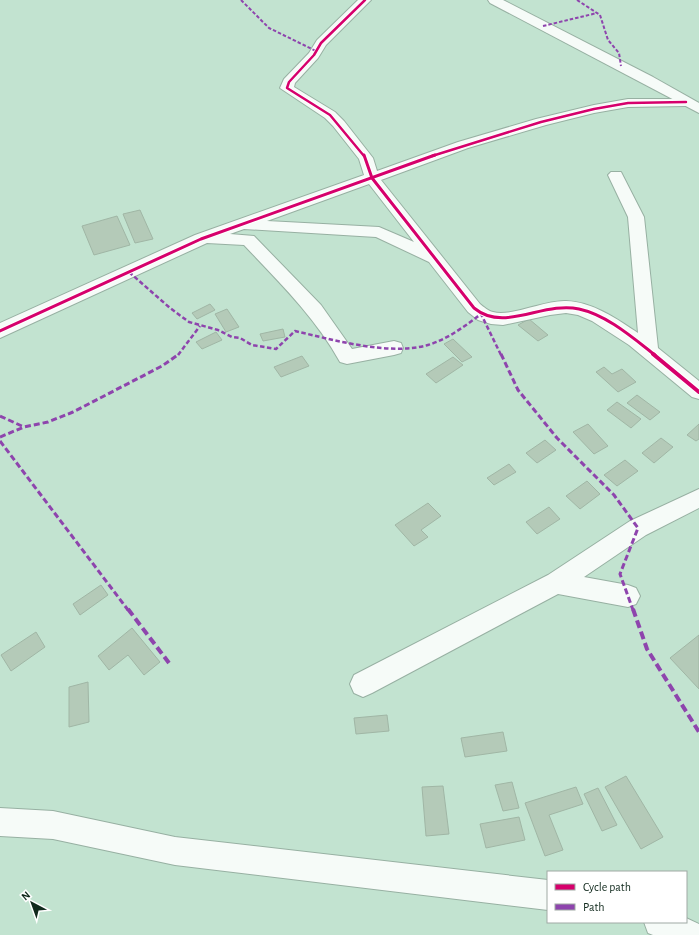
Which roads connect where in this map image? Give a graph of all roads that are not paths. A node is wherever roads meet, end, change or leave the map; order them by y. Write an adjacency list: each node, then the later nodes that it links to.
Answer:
1 (365, 0): 7 (street)
2 (494, 0): 3 (main road)
3 (648, 80): 4 (street); 5 (main road)
4 (628, 103): 5 (street); 7 (street)
5 (692, 105)
6 (616, 175): 13 (street)
7 (372, 178): 8 (street); 10 (street)
8 (239, 225): 9 (street); 10 (street)
9 (201, 239): 11 (street); 12 (street)
10 (438, 260): 13 (street)
11 (0, 331)
12 (394, 348)
13 (649, 351): 14 (street)
14 (699, 392)
15 (699, 498): 16 (street)
16 (556, 583): 17 (street); 18 (street)
17 (628, 596)
18 (364, 684)
19 (0, 822): 20 (street)
20 (547, 895)
21 (661, 923): 22 (street)
22 (689, 935)

